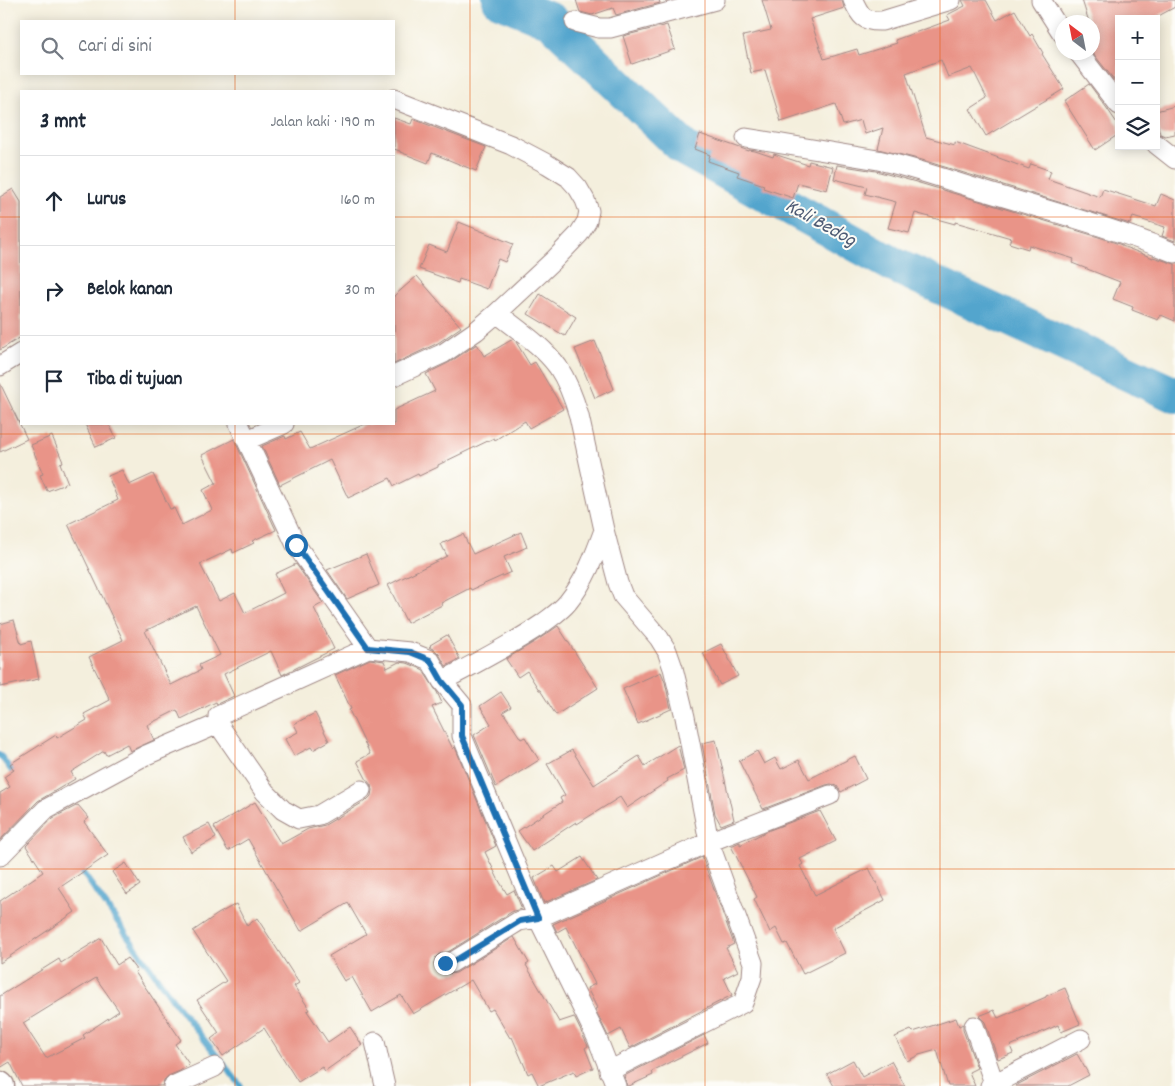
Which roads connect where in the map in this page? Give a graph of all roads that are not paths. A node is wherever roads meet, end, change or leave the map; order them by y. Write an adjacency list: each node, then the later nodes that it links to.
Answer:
1 (715, 0): 6 (street)
2 (853, 0): 3 (street)
3 (950, 0)
4 (1042, 0): 5 (street)
5 (1055, 21)
6 (576, 22)
7 (1084, 60): 9 (street)
8 (395, 99): 14 (street)
9 (1115, 100)
10 (746, 138): 13 (street)
11 (1160, 147): 12 (street)
12 (1175, 159)
13 (1175, 253)
14 (497, 313): 17 (street); 20 (street)
15 (20, 354): 16 (street)
16 (0, 366)
17 (395, 376)
18 (279, 425): 19 (street)
19 (243, 432): 21 (street)
20 (604, 530): 22 (street); 26 (street)
21 (368, 648): 22 (street); 23 (street)
22 (442, 681): 28 (street)
23 (218, 724): 24 (street); 27 (street)
24 (361, 790)
25 (830, 795): 26 (street)
26 (709, 842): 28 (street); 34 (street)
27 (0, 856)
28 (538, 918): 29 (street); 34 (street)
29 (445, 963)
30 (974, 1026): 35 (street)
31 (1080, 1039): 35 (street)
32 (375, 1042): 37 (street)
33 (214, 1067): 36 (street)
34 (613, 1078)
35 (992, 1085)
36 (173, 1086)
37 (385, 1086)

